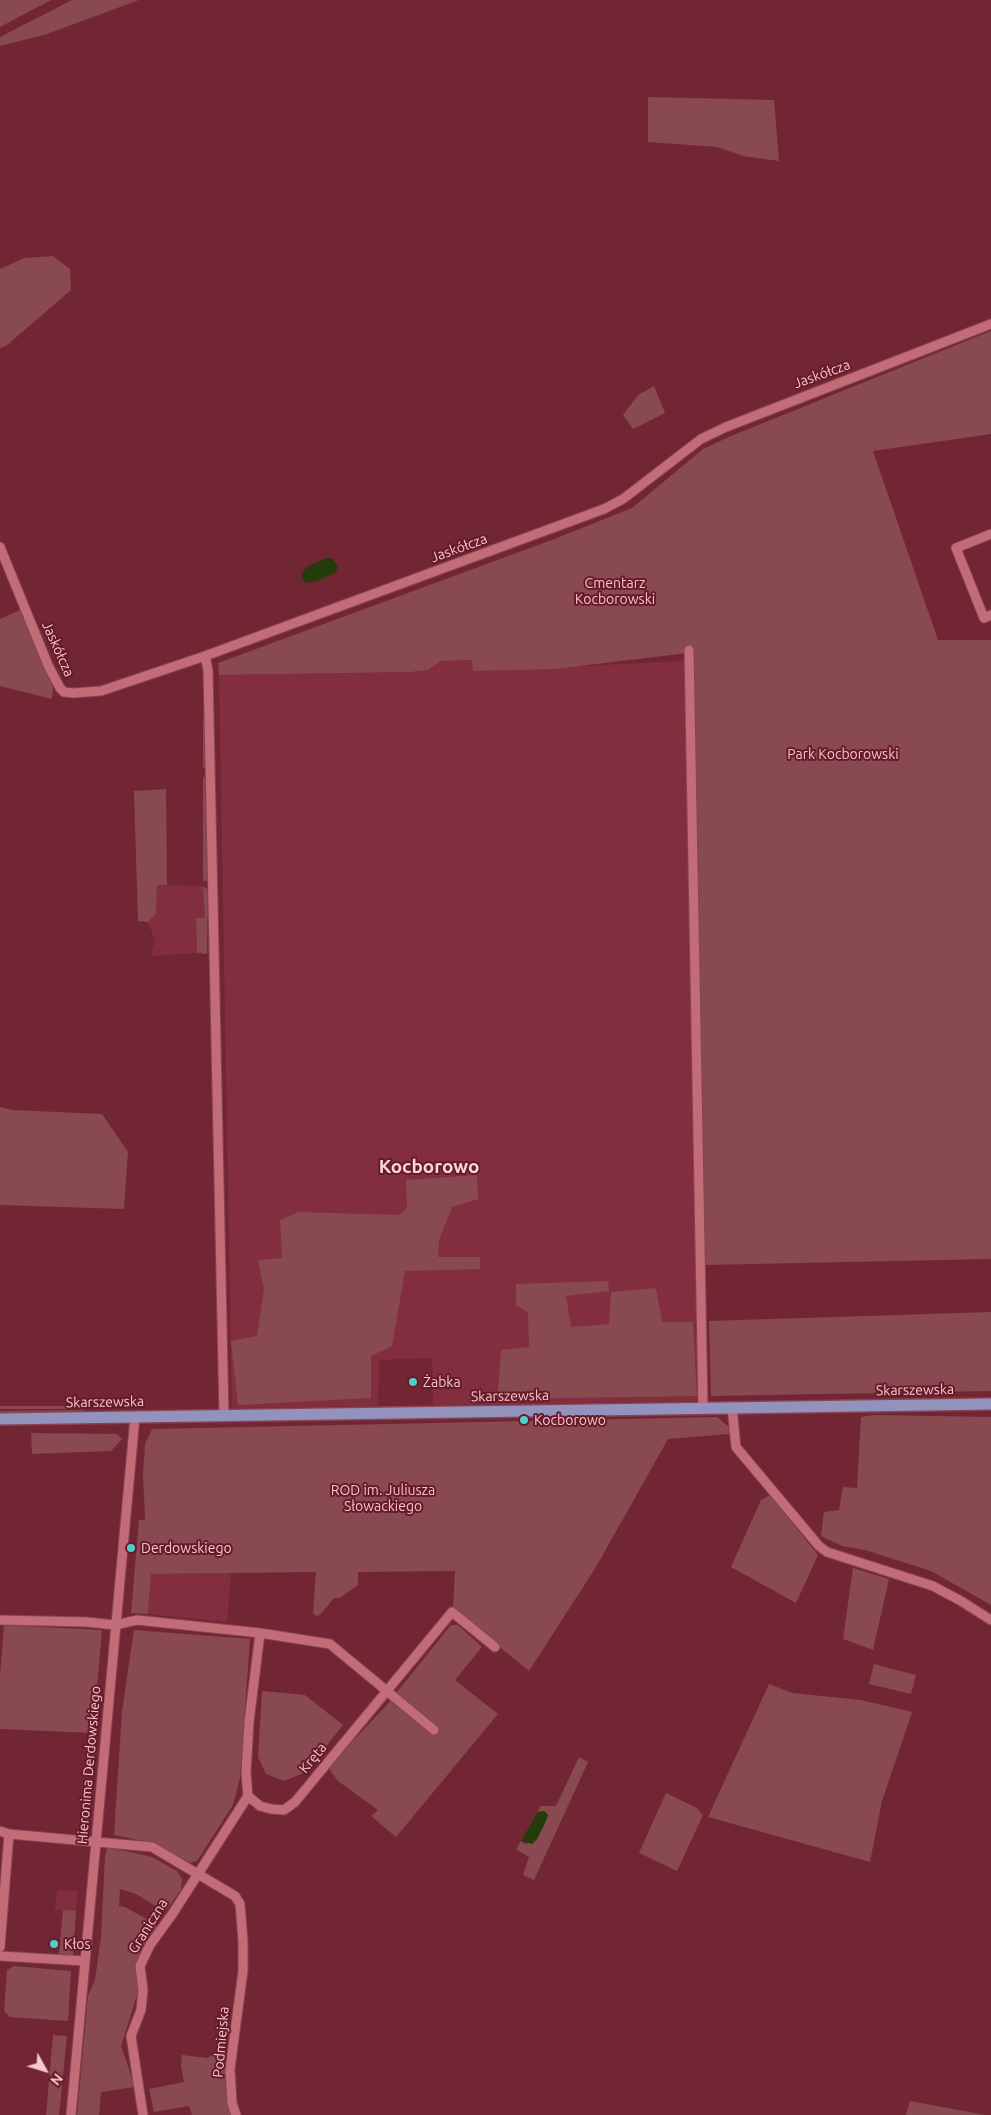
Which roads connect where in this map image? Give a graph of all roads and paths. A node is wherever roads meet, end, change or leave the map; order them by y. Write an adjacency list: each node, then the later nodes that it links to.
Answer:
1 (991, 324): 6 (street, Jaskółcza)
2 (991, 534): 4 (street)
3 (0, 547): 6 (street, Jaskółcza)
4 (991, 615)
5 (689, 650): 9 (street)
6 (205, 656): 10 (street)
7 (991, 1404): 8 (main road, Skarszewska)
8 (732, 1407): 9 (main road, Skarszewska); 14 (street)
9 (703, 1408): 10 (main road, Skarszewska)
10 (224, 1416): 11 (main road, Skarszewska)
11 (135, 1417): 12 (main road, Skarszewska); 15 (street, Hieronima Derdowskiego)
12 (0, 1419)
13 (0, 1620): 15 (street)
14 (991, 1620)
15 (116, 1625): 16 (street); 22 (street, Hieronima Derdowskiego)
16 (260, 1633): 18 (street); 20 (street)
17 (494, 1647): 18 (street, Kręta)
18 (387, 1689): 19 (street); 20 (street, Kręta)
19 (434, 1730)
20 (248, 1796): 23 (street)
21 (4, 1833): 22 (street); 24 (street)
22 (96, 1841): 23 (street); 27 (street, Hieronima Derdowskiego)
23 (198, 1874): 29 (street, Graniczna); 30 (street, Podmiejska)
24 (2, 1905): 25 (street)
25 (0, 1947)
26 (0, 1956): 27 (street)
27 (85, 1961): 28 (street, Hieronima Derdowskiego)
28 (71, 2115)
29 (143, 2115)
30 (236, 2115)

